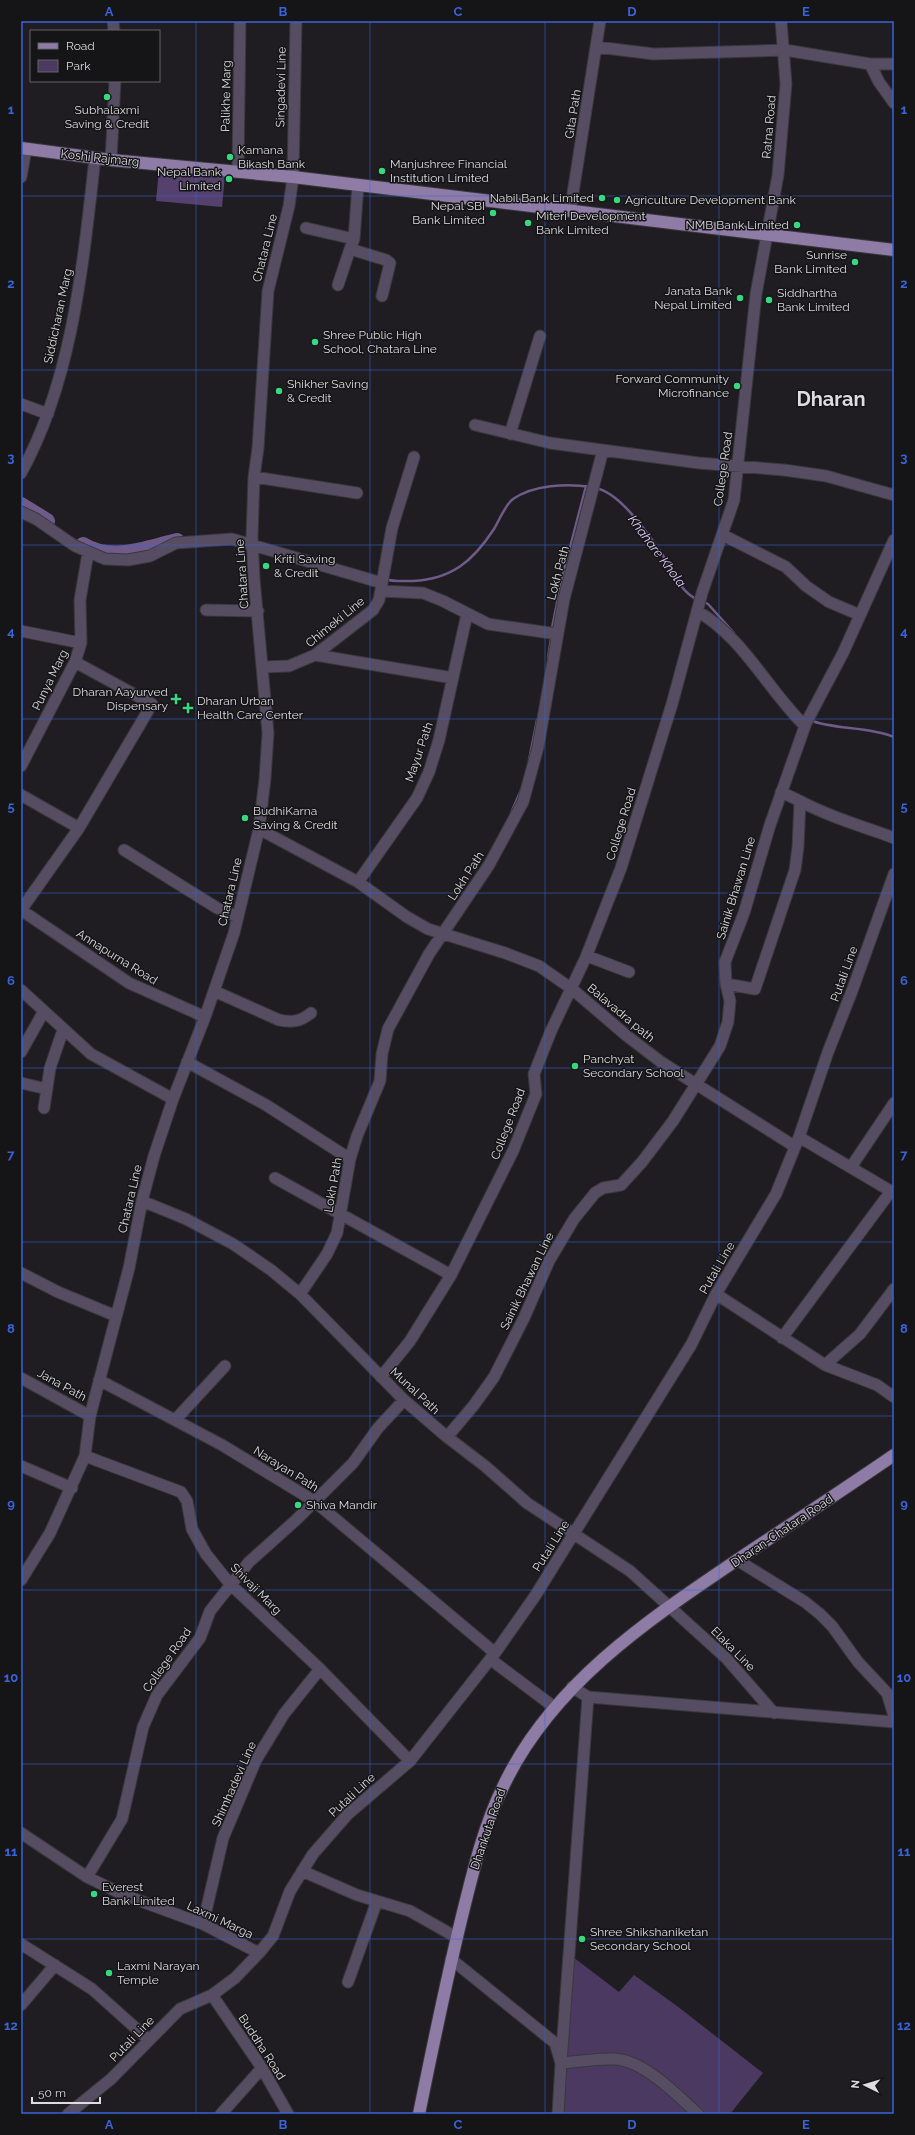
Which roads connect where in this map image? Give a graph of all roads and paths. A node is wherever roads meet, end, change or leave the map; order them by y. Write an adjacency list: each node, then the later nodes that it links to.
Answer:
1 (240, 21): 14 (street, Palikhe Marg)
2 (296, 21): 16 (street, Singadevi Line)
3 (600, 21): 5 (street, Gita Path)
4 (781, 21): 6 (street, Ratna Road)
5 (597, 47): 6 (street); 18 (street, Gita Path)
6 (785, 50): 7 (street); 20 (street, Ratna Road)
7 (870, 64): 8 (street); 10 (street)
8 (894, 64)
9 (115, 82): 13 (street)
10 (894, 103)
11 (24, 149): 12 (main road, Koshi Rajmarg); 15 (street)
12 (95, 158): 13 (main road, Koshi Rajmarg); 28 (street, Siddicharan Marg)
13 (111, 160): 14 (main road, Koshi Rajmarg)
14 (238, 171): 16 (main road, Koshi Rajmarg)
15 (21, 176)
16 (293, 177): 17 (main road, Koshi Rajmarg); 35 (street, Chatara Line)
17 (358, 185): 18 (main road, Koshi Rajmarg); 21 (street)
18 (570, 212): 20 (main road, Koshi Rajmarg)
19 (306, 228): 21 (street)
20 (766, 235): 23 (main road, Koshi Rajmarg); 33 (street, College Road)
21 (354, 239): 22 (street)
22 (350, 250): 24 (street); 25 (street)
23 (894, 250)
24 (338, 284)
25 (382, 296)
26 (540, 336): 30 (street)
27 (21, 404): 28 (street)
28 (48, 414): 34 (street, Siddicharan Marg)
29 (475, 425): 30 (street)
30 (510, 434): 31 (street)
31 (603, 450): 33 (street); 50 (street, Lokh Path)
32 (414, 457): 43 (street, Chimeki Line)
33 (739, 465): 37 (street); 39 (street, College Road)
34 (21, 473)
35 (254, 477): 36 (street); 41 (street, Chatara Line)
36 (357, 493)
37 (894, 495)
38 (21, 512): 42 (street)
39 (723, 535): 44 (street, College Road); 48 (street)
40 (894, 540): 48 (street, Sainik Bhawan Line)
41 (253, 541): 42 (street); 43 (street); 46 (street, Chatara Line)
42 (88, 553): 51 (street, Punya Marg)
43 (382, 582): 47 (street); 52 (street, Chimeki Line)
44 (697, 609): 56 (street); 70 (street, College Road)
45 (206, 610): 46 (street)
46 (258, 611): 54 (street, Chatara Line)
47 (467, 614): 50 (street); 55 (street, Mayur Path)
48 (860, 615): 56 (street, Sainik Bhawan Line)
49 (21, 631): 51 (street)
50 (558, 634): 69 (street, Lokh Path)
51 (81, 643): 53 (street, Punya Marg)
52 (315, 655): 54 (street, Chimeki Line); 55 (street)
53 (75, 662): 57 (street, Punya Marg); 61 (street)
54 (263, 667): 62 (street, Chatara Line)
55 (453, 678): 66 (street, Mayur Path)
56 (808, 721): 58 (street, Sainik Bhawan Line)
57 (21, 766)
58 (781, 792): 60 (street); 72 (street, Sainik Bhawan Line)
59 (21, 795): 61 (street)
60 (800, 801): 63 (street); 72 (street)
61 (80, 828): 67 (street)
62 (259, 829): 66 (street, Balavadra path); 68 (street, Chatara Line)
63 (894, 838)
64 (124, 850): 68 (street)
65 (894, 874): 88 (street, Putali Line)
66 (358, 882): 69 (street, Balavadra path)
67 (21, 910): 78 (street, Annapurna Road)
68 (238, 917): 75 (street, Chatara Line)
69 (442, 935): 73 (street, Balavadra path); 89 (street, Lokh Path)
70 (587, 956): 71 (street); 73 (street, College Road)
71 (629, 972)
72 (726, 984): 83 (street, Sainik Bhawan Line)
73 (572, 989): 83 (street, Balavadra path); 96 (street, College Road)
74 (21, 990): 76 (street)
75 (214, 991): 77 (street); 78 (street, Chatara Line)
76 (44, 1011): 79 (street); 80 (street)
77 (311, 1013)
78 (205, 1017): 81 (street, Chatara Line)
79 (63, 1030): 84 (street); 85 (street)
80 (21, 1052)
81 (187, 1062): 85 (street, Chatara Line); 89 (street)
82 (21, 1083): 84 (street)
83 (696, 1085): 88 (street, Balavadra path); 111 (street, Sainik Bhawan Line)
84 (47, 1089): 87 (street)
85 (173, 1099): 93 (street, Chatara Line)
86 (894, 1103): 90 (street)
87 (44, 1108)
88 (797, 1142): 90 (street, Balavadra path); 99 (street, Putali Line)
89 (350, 1159): 94 (street, Lokh Path)
90 (851, 1167): 92 (street, Balavadra path)
91 (275, 1178): 94 (street)
92 (893, 1192): 101 (street)
93 (142, 1200): 98 (street, Munal Path); 100 (street, Chatara Line)
94 (341, 1214): 96 (street); 98 (street, Lokh Path)
95 (21, 1273): 100 (street)
96 (451, 1275): 104 (street, College Road)
97 (894, 1290): 102 (street)
98 (300, 1294): 104 (street, Munal Path)
99 (716, 1294): 101 (street); 117 (street, Putali Line)
100 (116, 1316): 106 (street, Chatara Line)
101 (782, 1338): 102 (street)
102 (824, 1365): 107 (street)
103 (225, 1366): 110 (street)
104 (381, 1377): 108 (street, Munal Path)
105 (21, 1378): 109 (street, Jana Path)
106 (99, 1380): 109 (street, Chatara Line); 110 (street, Narayan Path)
107 (894, 1397)
108 (404, 1400): 111 (street, Munal Path); 116 (street, College Road)
109 (90, 1416): 113 (street, Chatara Line)
110 (176, 1419): 116 (street, Narayan Path)
111 (446, 1437): 117 (street, Munal Path)
112 (894, 1455): 118 (main road, Dharan-Chatara Road)
113 (85, 1456): 115 (street, Chatara Line); 120 (street, Shivaji Marg)
114 (21, 1466): 115 (street)
115 (72, 1488): 119 (street, Chatara Line)
116 (314, 1501): 120 (street, College Road); 122 (street, Narayan Path)
117 (574, 1534): 121 (street, Munal Path); 122 (street, Putali Line)
118 (737, 1560): 121 (main road, Dharan-Chatara Road); 125 (street)
119 (21, 1580)
120 (230, 1584): 123 (street, Shivaji Marg); 134 (street, College Road)
121 (670, 1607): 124 (main road, Dhankuta Road); 128 (street, Elaka Line)
122 (493, 1656): 127 (street, Narayan Path); 131 (street, Putali Line)
123 (320, 1669): 131 (street, Shivaji Marg); 136 (street, Shimhadevi Line)
124 (572, 1687): 126 (street); 127 (main road, Dhankuta Road)
125 (890, 1690): 129 (street)
126 (588, 1697): 128 (street); 146 (street)
127 (554, 1707): 137 (main road, Dhankuta Road)
128 (774, 1713): 130 (street)
129 (894, 1716)
130 (894, 1722)
131 (410, 1762): 133 (street, Putali Line)
132 (21, 1833): 134 (street, Laxmi Marga)
133 (302, 1871): 135 (street); 139 (street, Putali Line)
134 (87, 1877): 136 (street, Laxmi Marga)
135 (378, 1901): 137 (street); 142 (street)
136 (203, 1924): 139 (street, Laxmi Marga)
137 (456, 1937): 140 (main road, Dhankuta Road)
138 (21, 1944): 141 (street)
139 (259, 1953): 143 (street, Putali Line)
140 (451, 1959): 146 (street); 151 (main road, Dhankuta Road)
141 (55, 1965): 144 (street); 145 (street)
142 (348, 1982)
143 (212, 1995): 145 (street, Putali Line); 147 (street, Buddha Road)
144 (21, 2004)
145 (149, 2040): 148 (street, Putali Line)
146 (561, 2063): 152 (street); 153 (street)
147 (262, 2068): 149 (street); 150 (street, Buddha Road)
148 (68, 2114)
149 (222, 2114)
150 (288, 2114)
151 (419, 2114)
152 (558, 2114)
153 (698, 2114)

